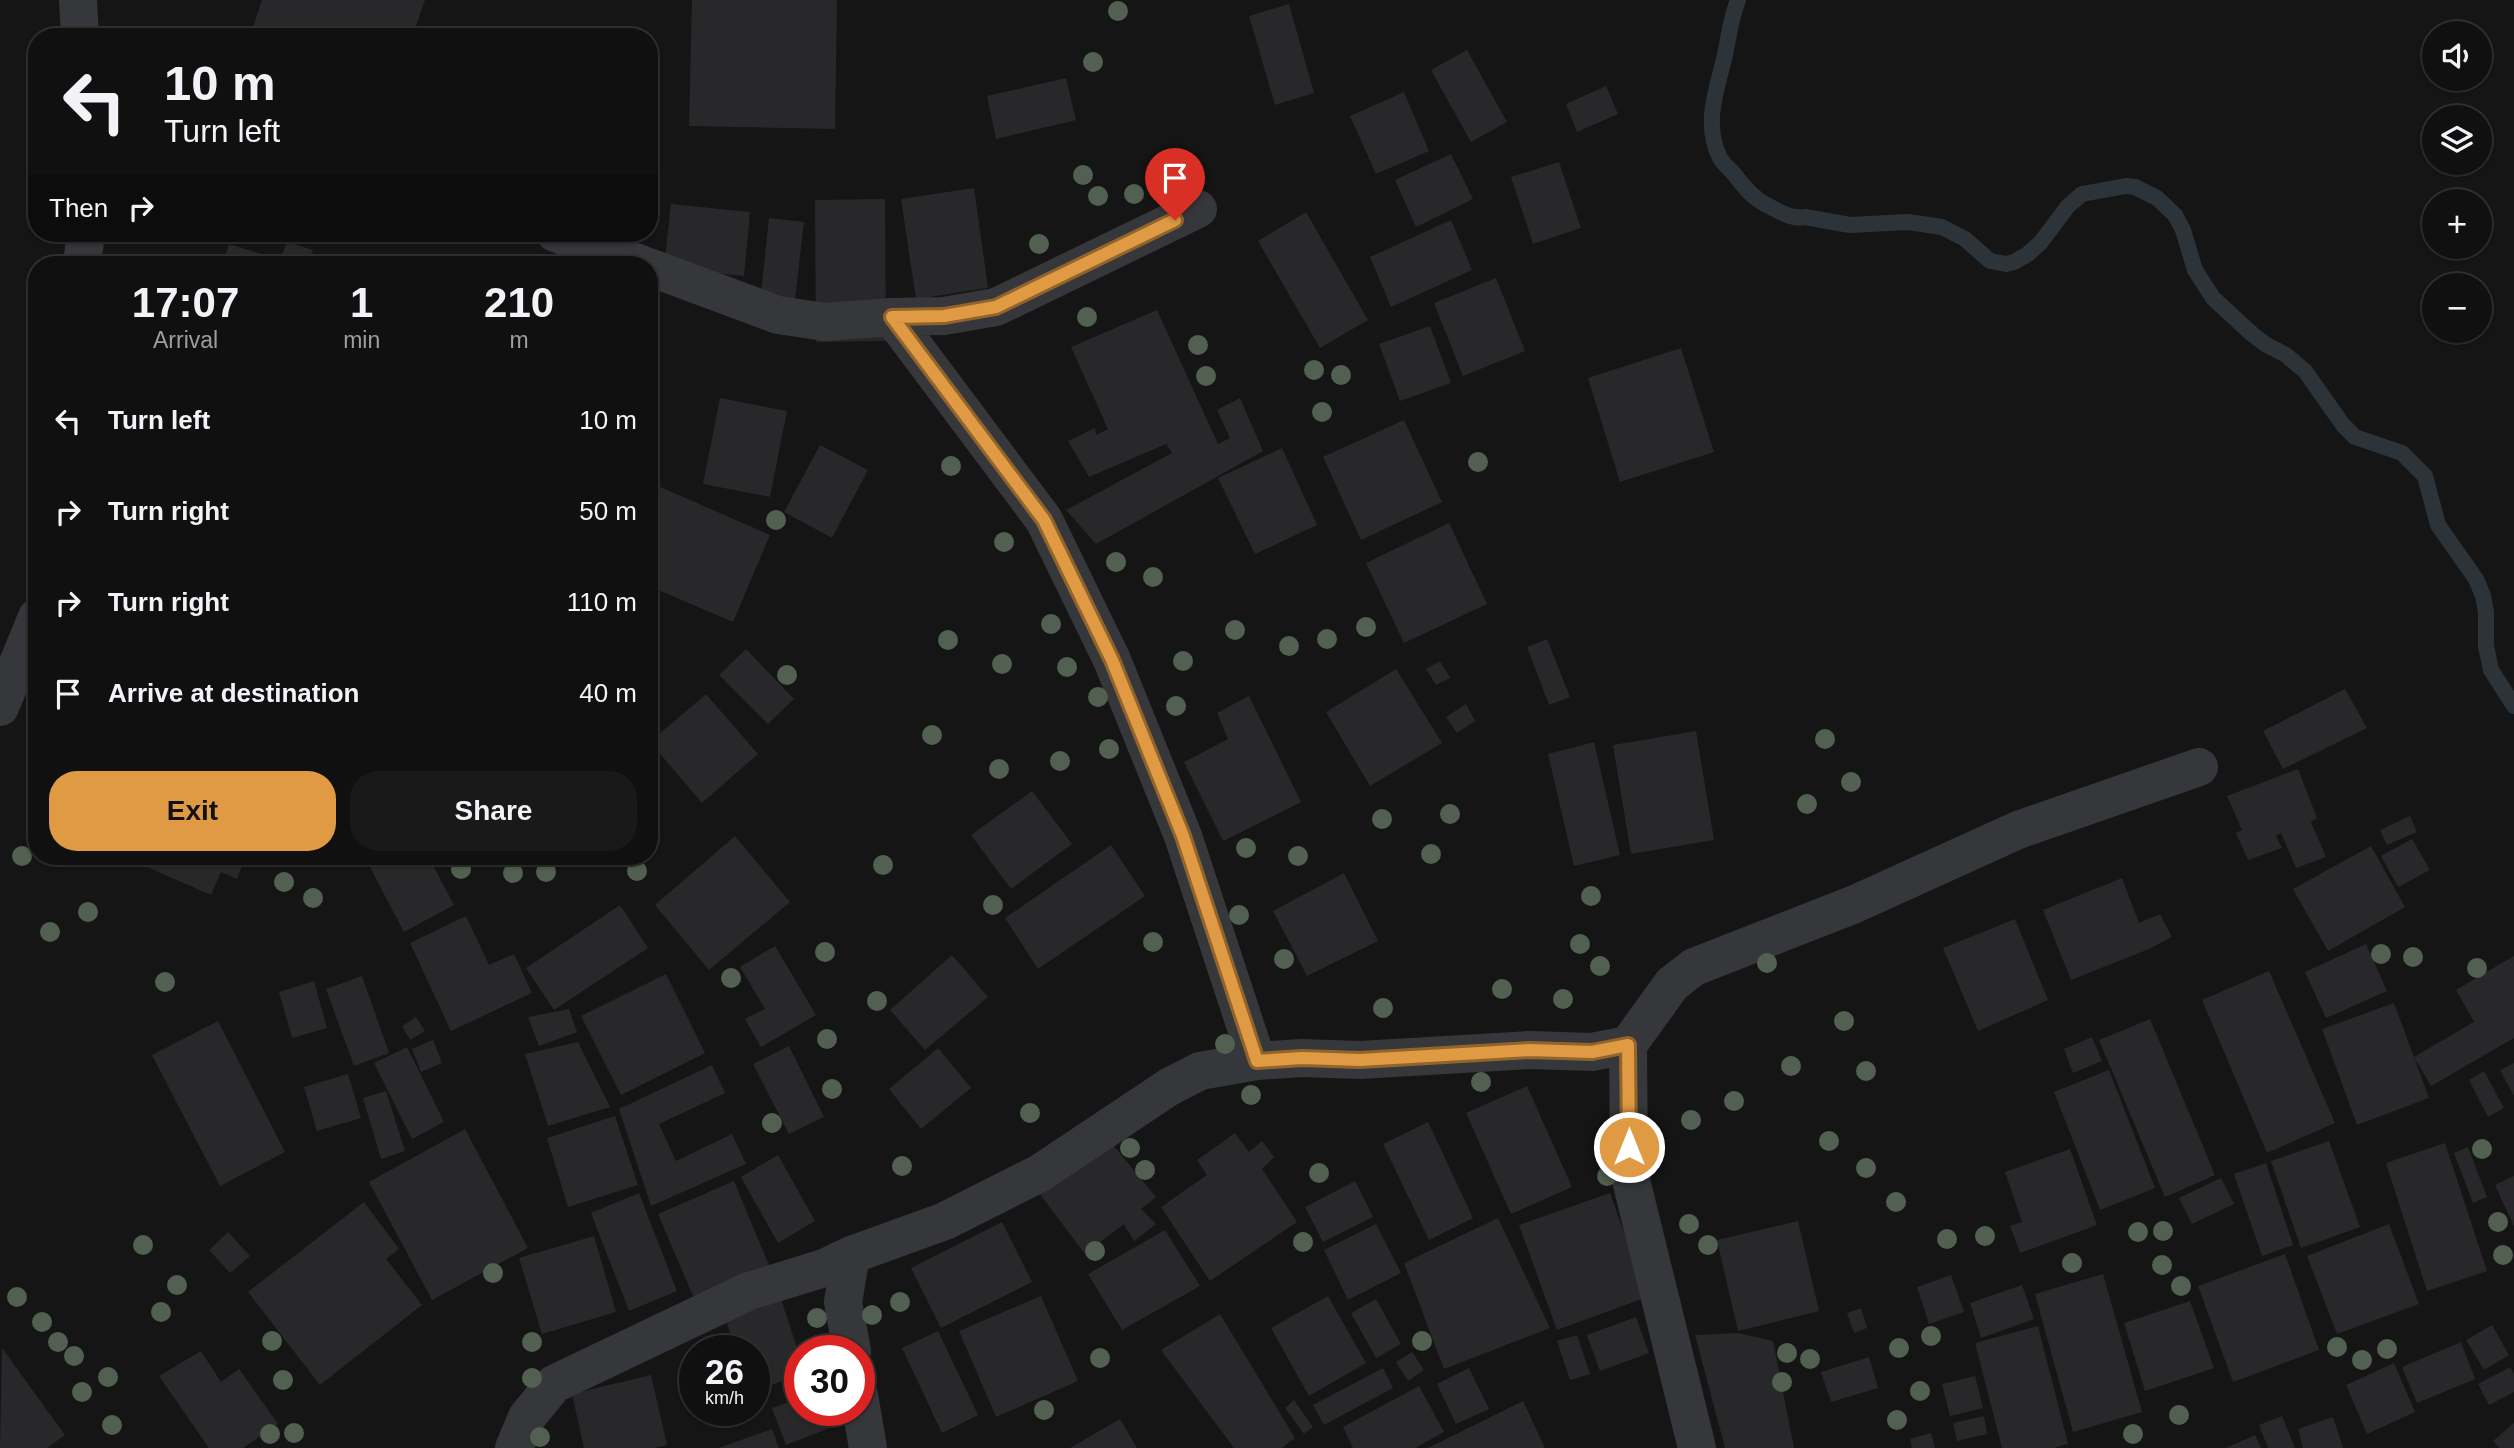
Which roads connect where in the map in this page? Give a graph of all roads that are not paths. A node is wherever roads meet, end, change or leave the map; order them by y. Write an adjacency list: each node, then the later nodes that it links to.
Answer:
1 (78, 0): 2 (street)
2 (80, 28)
3 (1198, 209): 7 (street)
4 (580, 242): 5 (street)
5 (619, 256)
6 (658, 270): 7 (street)
7 (892, 317): 12 (street)
8 (28, 639): 9 (street)
9 (0, 707)
10 (2199, 768): 11 (street)
11 (1628, 1045): 12 (street); 18 (street)
12 (1257, 1061): 13 (street)
13 (851, 1255): 14 (street); 16 (street)
14 (849, 1335)
15 (865, 1426): 17 (street)
16 (514, 1448)
17 (869, 1448)
18 (1697, 1448)

